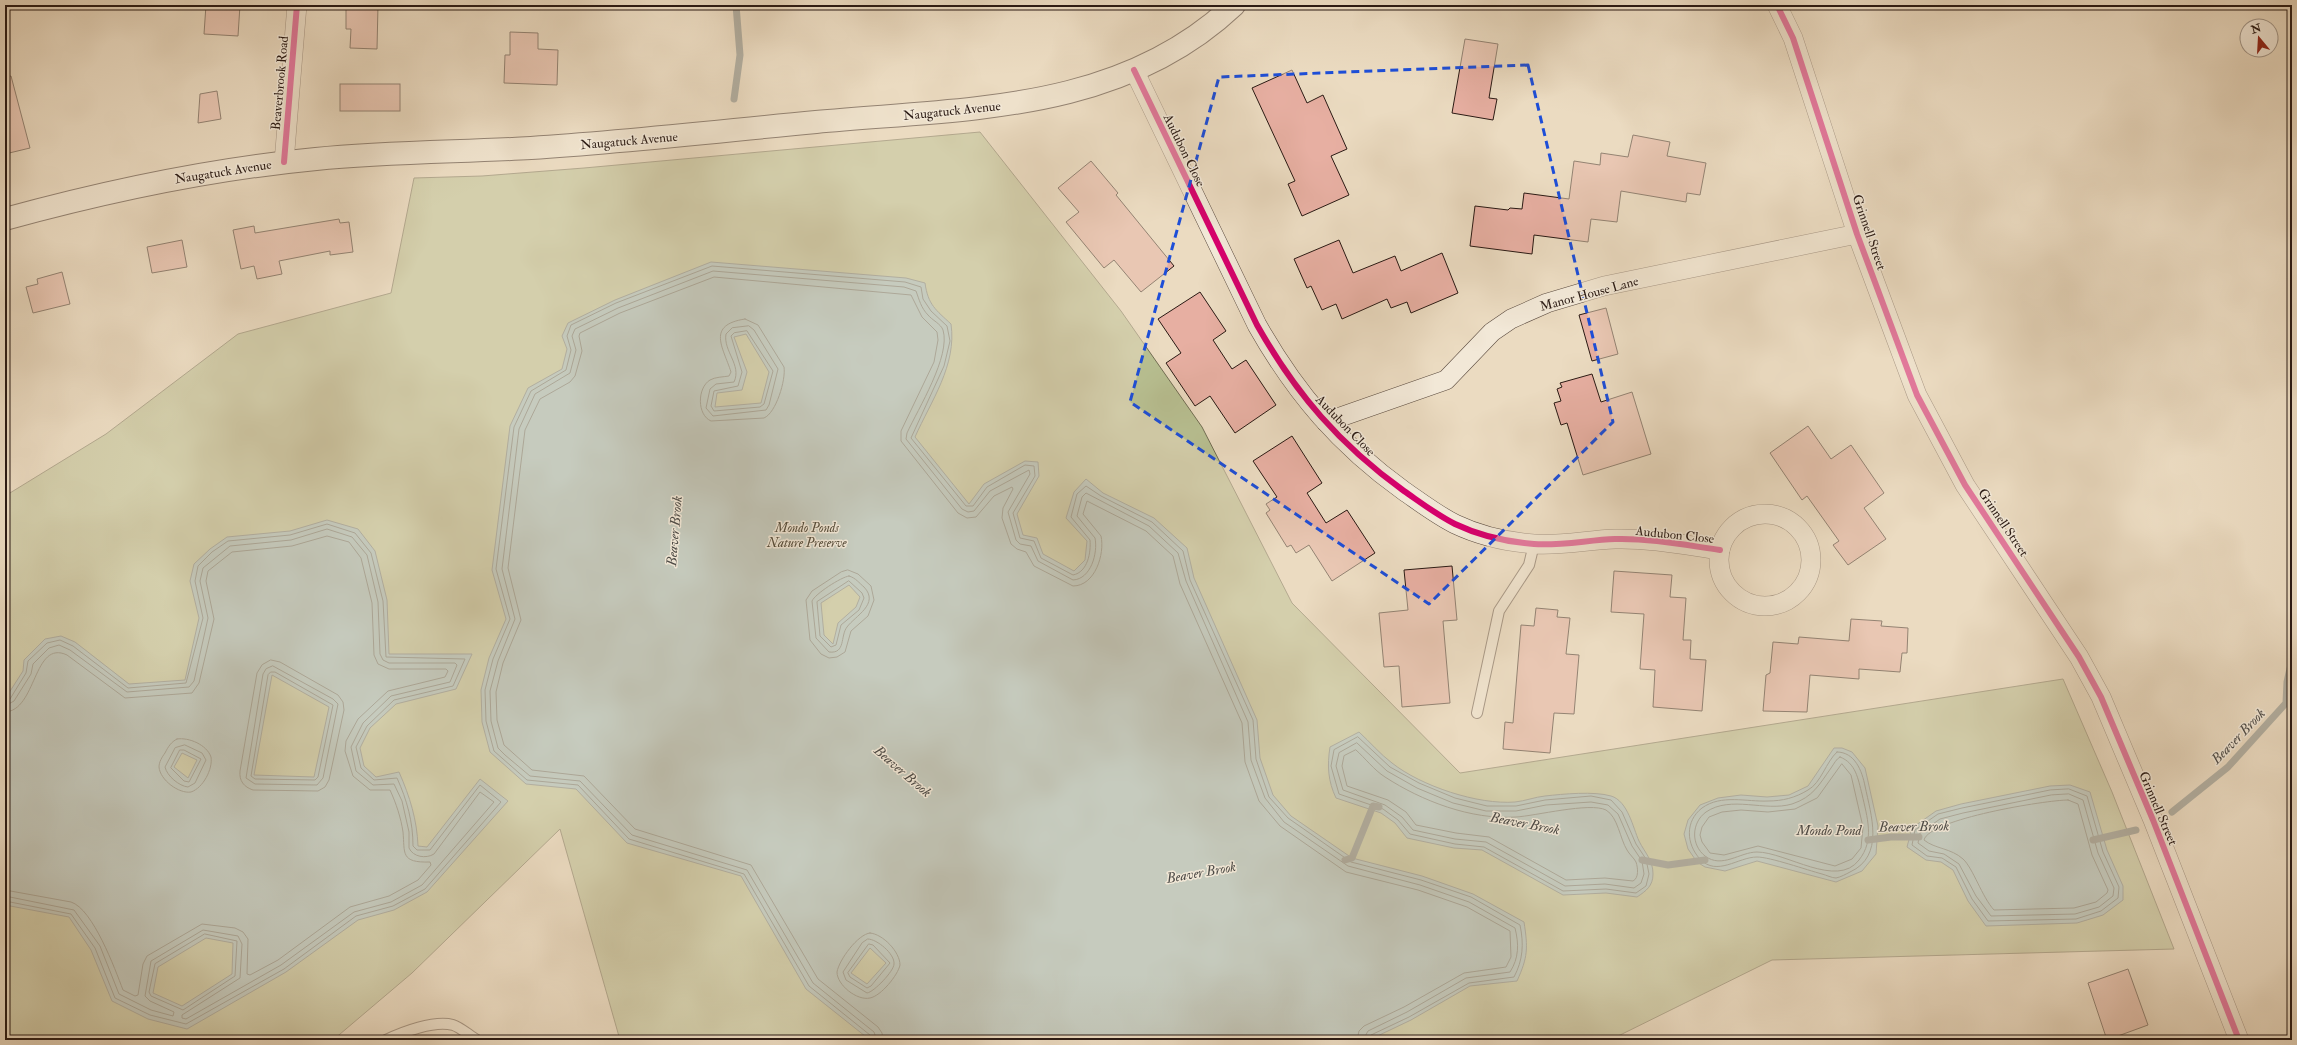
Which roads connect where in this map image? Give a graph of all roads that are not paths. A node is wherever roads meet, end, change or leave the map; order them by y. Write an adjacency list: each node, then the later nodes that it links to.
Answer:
1 (297, 5): 5 (street, Beaverbrook Road)
2 (1234, 5): 4 (main road, Naugatuck Avenue)
3 (1777, 5): 7 (street, Grinnell Street)
4 (1134, 70): 5 (main road, Naugatuck Avenue); 8 (street, Audubon Close)
5 (284, 162): 6 (main road, Naugatuck Avenue)
6 (5, 219)
7 (1858, 234): 8 (street, Manor House Lane); 14 (street, Grinnell Street)
8 (1326, 422): 9 (street, Audubon Close)
9 (1534, 544): 10 (street, Audubon Close); 11 (lane)
10 (1720, 550): 10 (street, Audubon Close)
11 (1477, 713)
12 (386, 1040): 13 (lane)
13 (477, 1040)
14 (2239, 1040)

